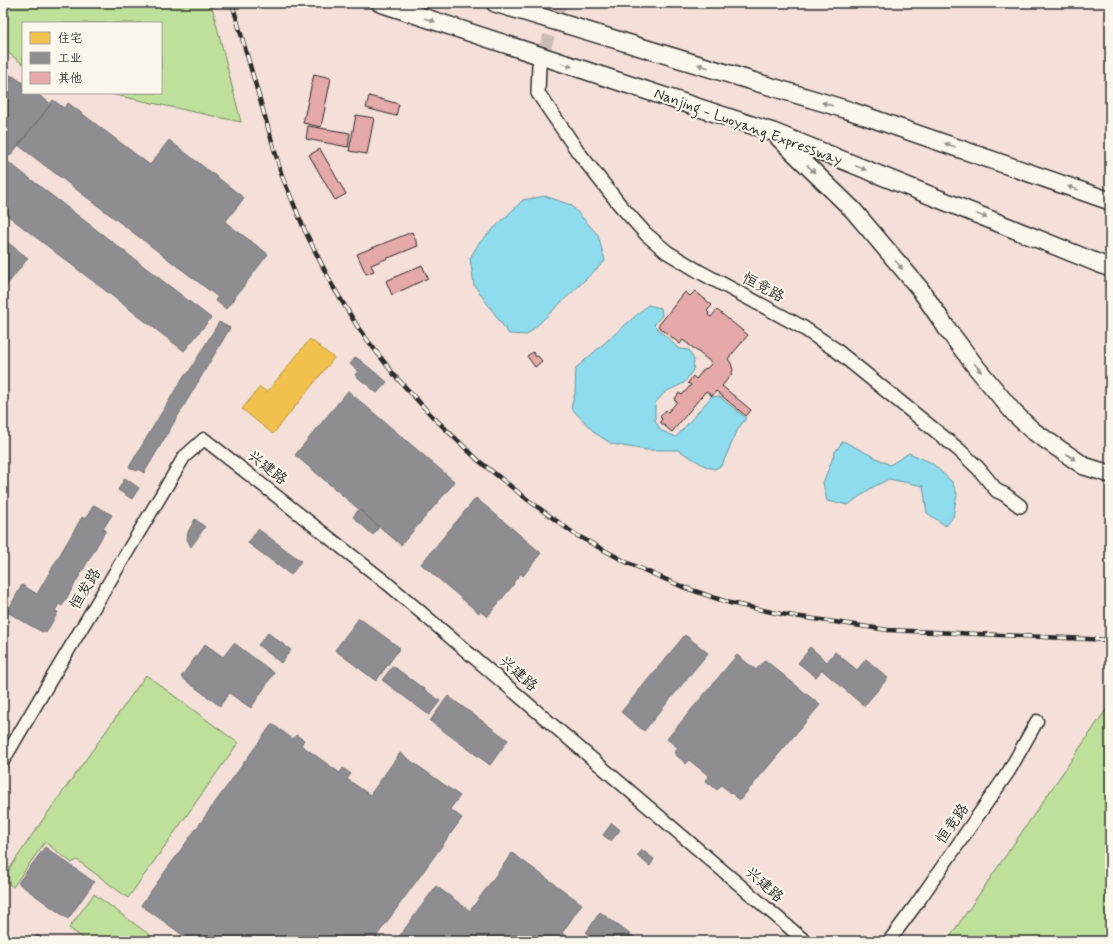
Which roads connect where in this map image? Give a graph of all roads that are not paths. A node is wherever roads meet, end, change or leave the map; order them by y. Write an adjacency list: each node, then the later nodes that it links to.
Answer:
1 (380, 3): 4 (highway, Nanjing - Luoyang Expressway, one-way to 4)
2 (495, 3): 5 (highway, one-way to 2)
3 (539, 65): 9 (main road, 恒竞路)
4 (773, 132): 6 (highway, Nanjing - Luoyang Expressway, one-way to 6); 8 (highway, one-way to 8)
5 (1110, 201)
6 (1110, 268)
7 (204, 439): 11 (street, 恒发路); 12 (street, 兴建路)
8 (1110, 474)
9 (1020, 506)
10 (1037, 722): 13 (street, 恒竞路)
11 (3, 761)
12 (805, 941)
13 (889, 941)

